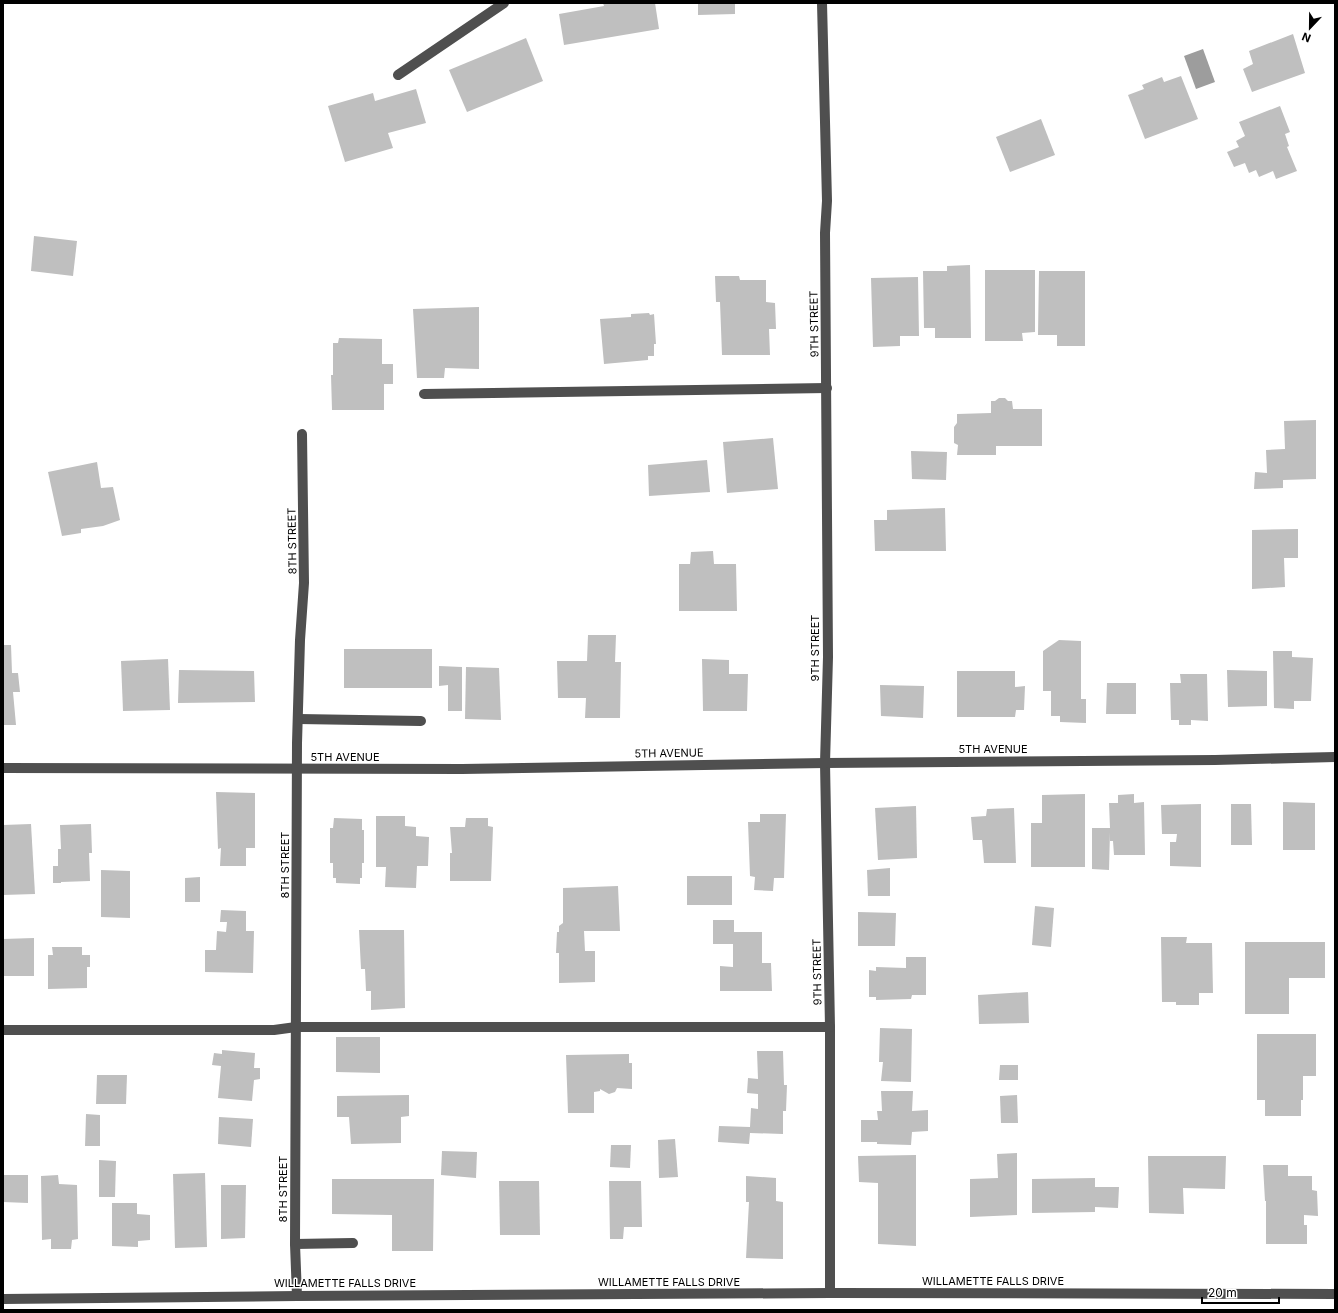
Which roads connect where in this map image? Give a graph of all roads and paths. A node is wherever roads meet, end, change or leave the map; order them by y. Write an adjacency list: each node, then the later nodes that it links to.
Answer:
1 (504, 3): 3 (street)
2 (822, 3): 4 (street, 9TH STREET)
3 (398, 75)
4 (827, 388): 5 (street); 10 (street, 9TH STREET)
5 (424, 394)
6 (302, 434): 7 (street, 8TH STREET)
7 (299, 719): 8 (street); 12 (street, 8TH STREET)
8 (421, 721)
9 (1335, 757): 10 (street, 5TH AVENUE)
10 (825, 763): 12 (street, 5TH AVENUE); 14 (street, 9TH STREET)
11 (3, 768): 12 (street, 5TH AVENUE)
12 (297, 769): 13 (street, 8TH STREET)
13 (296, 1027): 14 (street); 15 (street); 17 (street, 8TH STREET)
14 (830, 1027): 18 (street, 9TH STREET)
15 (3, 1030)
16 (354, 1243): 17 (street)
17 (295, 1244): 20 (street, 8TH STREET)
18 (830, 1293): 19 (street, WILLAMETTE FALLS DRIVE); 20 (street, WILLAMETTE FALLS DRIVE)
19 (1335, 1294)
20 (297, 1296): 21 (street, WILLAMETTE FALLS DRIVE)
21 (3, 1299)

